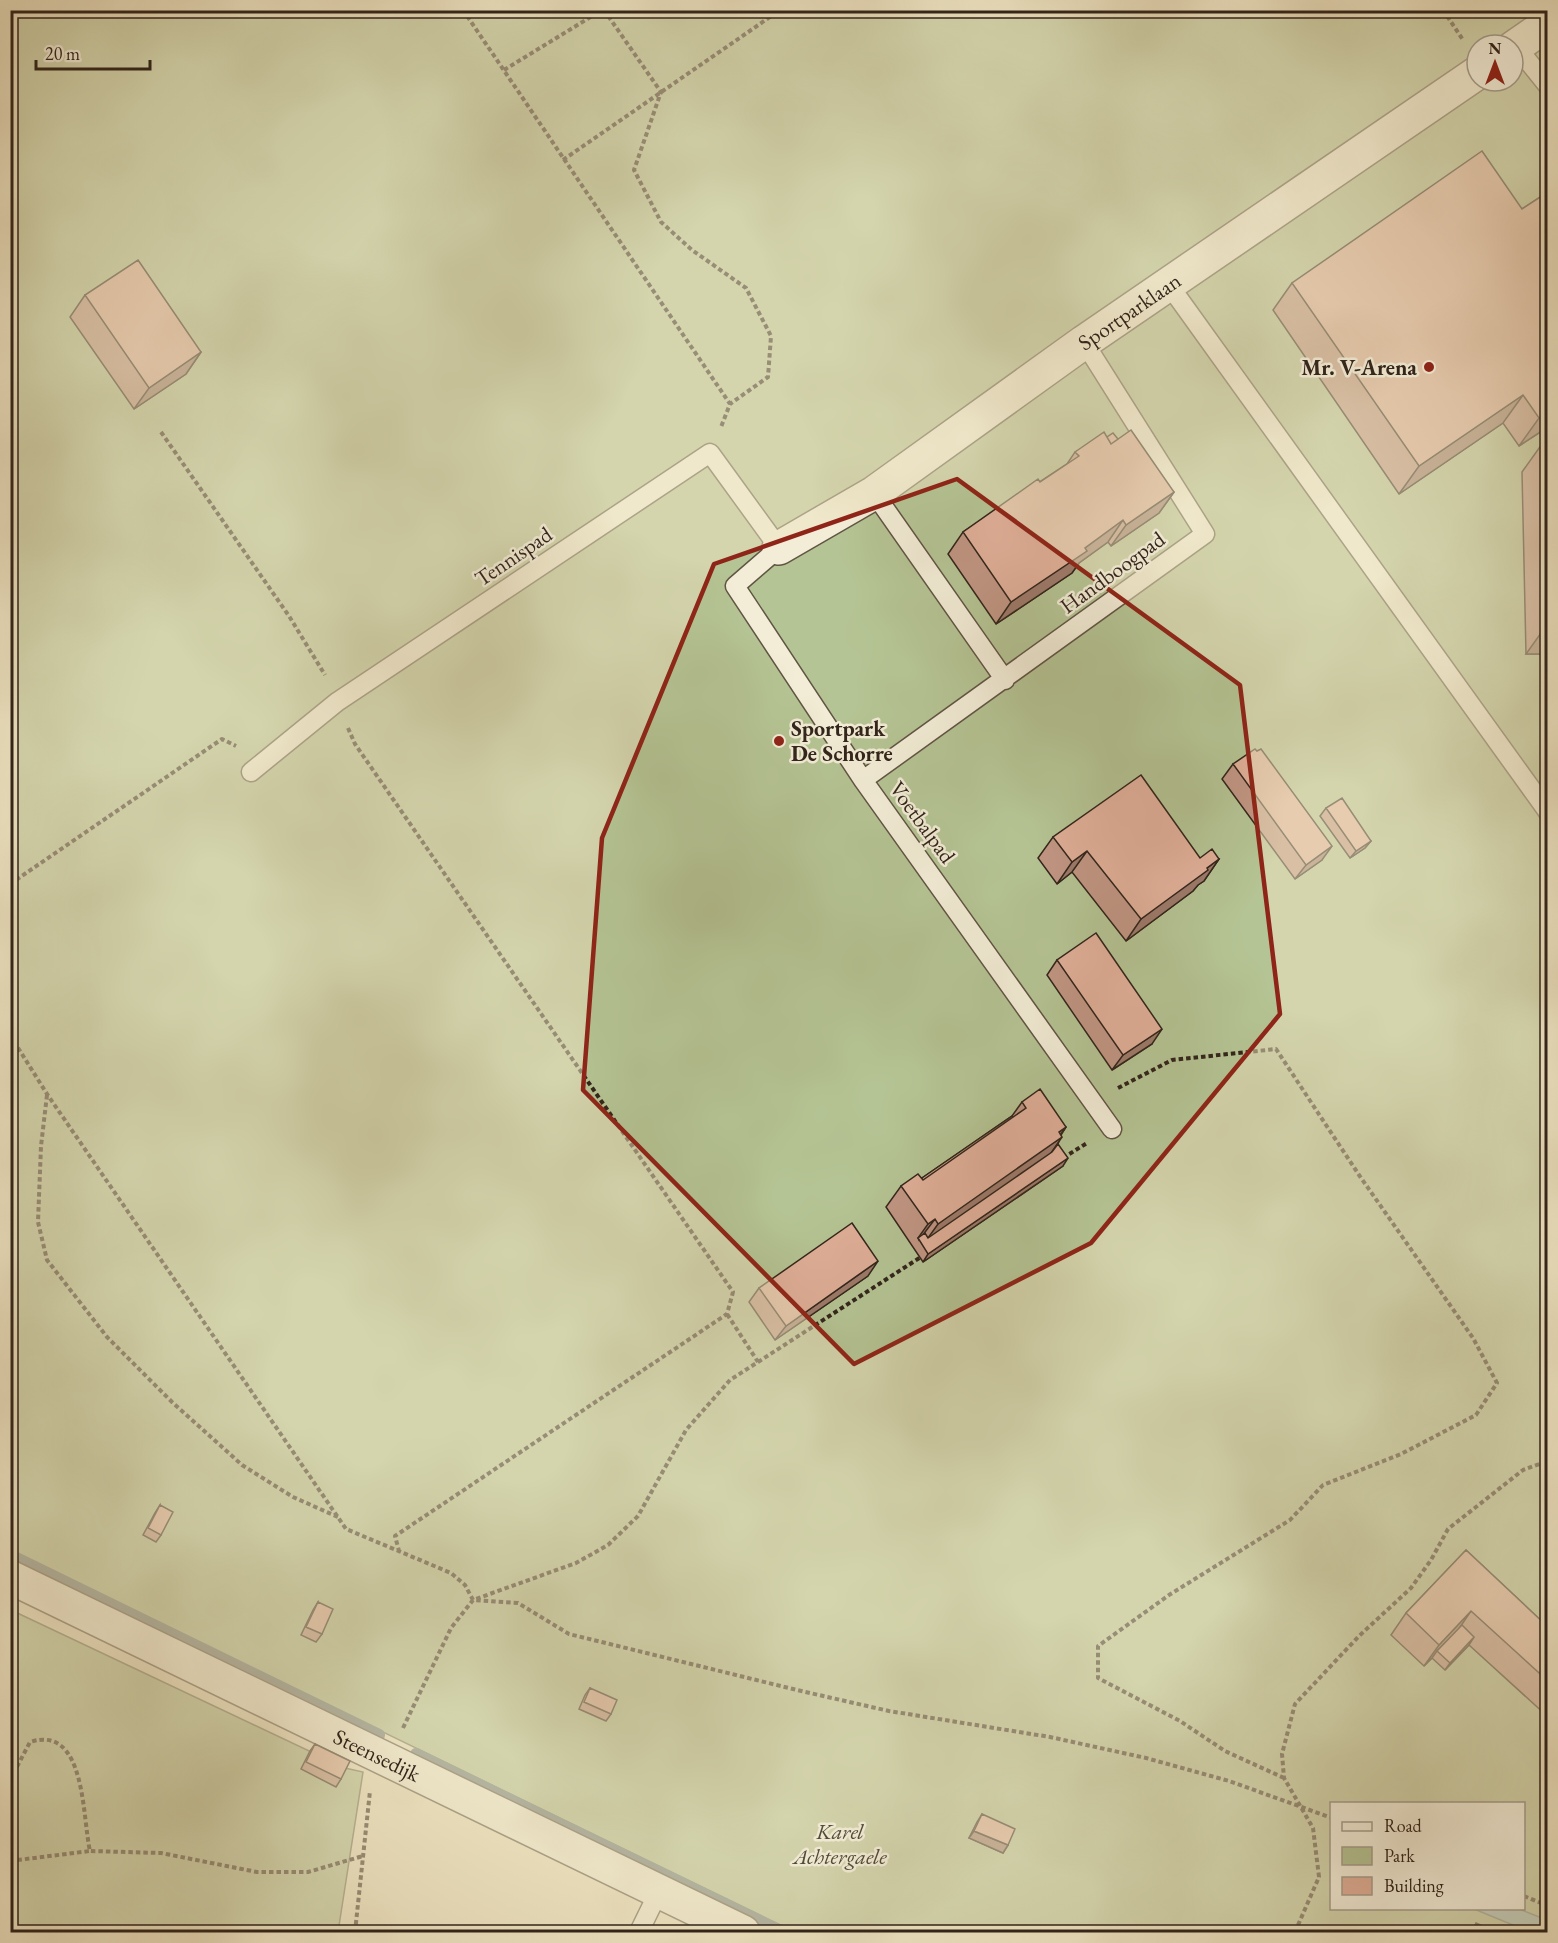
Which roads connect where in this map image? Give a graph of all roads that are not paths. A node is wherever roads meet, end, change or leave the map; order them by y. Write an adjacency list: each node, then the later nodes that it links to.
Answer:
1 (1548, 24): 2 (street)
2 (1525, 40)
3 (1525, 60): 5 (lane)
4 (1465, 69): 6 (street, Sportparklaan)
5 (1548, 86)
6 (1169, 285): 7 (street, Sportparklaan); 13 (lane)
7 (1084, 342): 8 (street, Sportparklaan); 10 (lane, Handboogpad)
8 (874, 493): 9 (street, Sportparklaan); 10 (lane)
9 (779, 548): 11 (lane, Tennispad); 12 (lane, Voetbalpad)
10 (1005, 680): 12 (lane, Handboogpad)
11 (258, 766)
12 (863, 780): 14 (lane, Voetbalpad)
13 (1548, 812)
14 (1112, 1129)
15 (10, 1577): 16 (street, Steensedijk)
16 (659, 1891): 17 (lane); 18 (street, Steensedijk)
17 (639, 1932)
18 (743, 1932)

